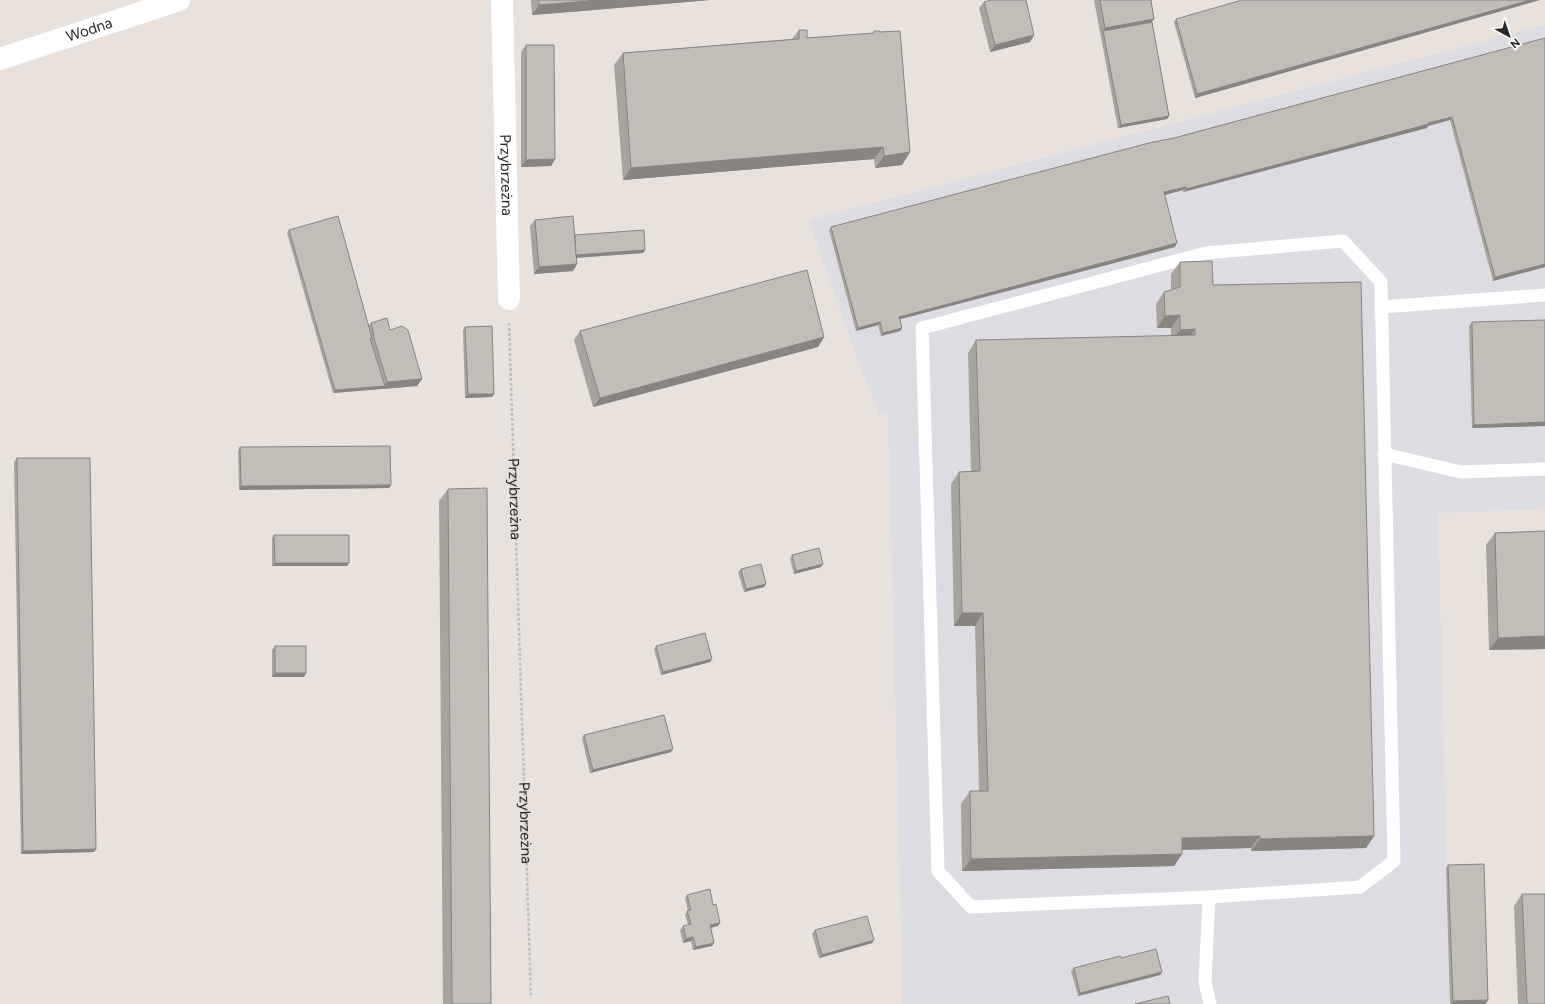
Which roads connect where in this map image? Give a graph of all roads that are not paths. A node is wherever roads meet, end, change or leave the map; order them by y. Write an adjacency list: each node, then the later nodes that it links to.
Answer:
1 (179, 0): 3 (street, Wodna)
2 (502, 0): 5 (street, Przybrzeżna)
3 (0, 59)
4 (1545, 295): 6 (lane)
5 (509, 299)
6 (1381, 307): 7 (lane); 9 (lane)
7 (1384, 454): 8 (lane); 9 (lane)
8 (1545, 469)
9 (1209, 897): 10 (lane)
10 (1210, 1004)

